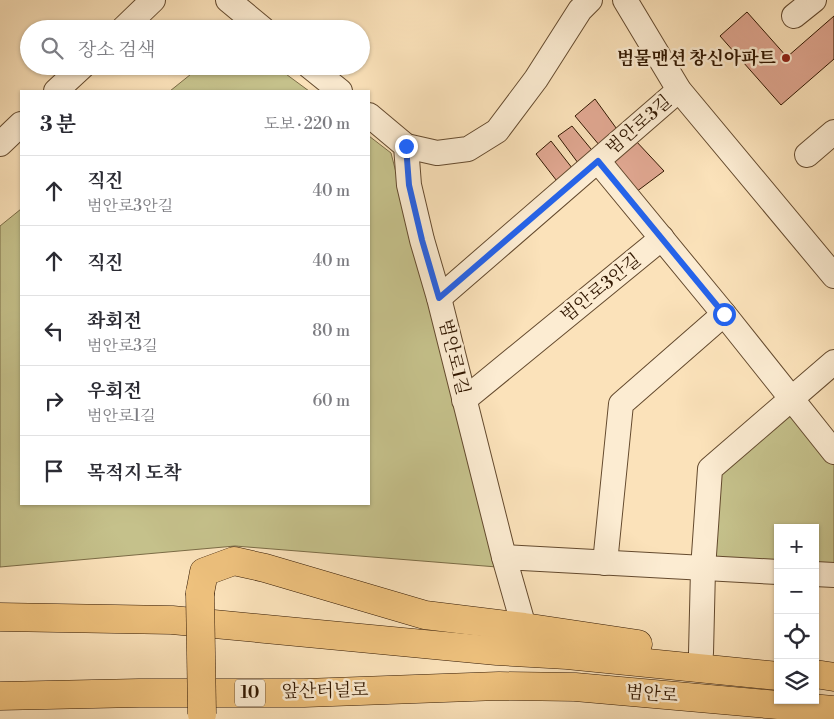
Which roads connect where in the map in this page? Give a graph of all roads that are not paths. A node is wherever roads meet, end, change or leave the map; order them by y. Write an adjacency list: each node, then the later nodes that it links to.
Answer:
1 (153, 0): 7 (street)
2 (228, 0): 8 (street)
3 (590, 0): 18 (street)
4 (625, 0): 13 (street, 범안로3길)
5 (814, 0): 6 (street)
6 (794, 16)
7 (132, 20)
8 (252, 20)
9 (73, 75): 11 (street)
10 (320, 75): 12 (street)
11 (57, 90)
12 (339, 90)
13 (679, 90): 20 (street, 범안로3길); 22 (street, 범안로3길)
14 (370, 116): 18 (street)
15 (20, 125): 17 (street)
16 (834, 132): 19 (street)
17 (0, 144)
18 (406, 146): 23 (street, 범안로1길)
19 (807, 155)
20 (598, 161): 21 (street); 23 (street, 범안로3길)
21 (662, 238): 24 (street); 27 (street, 범안로3안길)
22 (834, 276)
23 (439, 298): 27 (street, 범안로1길)
24 (724, 314): 26 (street); 30 (street)
25 (834, 362): 26 (street)
26 (792, 399): 28 (street); 31 (street)
27 (464, 400): 29 (street, 범안로1길)
28 (834, 452)
29 (504, 557): 30 (street); 36 (street)
30 (604, 563): 31 (street)
31 (703, 569): 32 (street); 37 (street)
32 (774, 572)
33 (819, 574): 34 (street)
34 (834, 575)
35 (0, 616): 40 (highway, 범안로)
36 (524, 627): 37 (highway); 47 (highway, bridge)
37 (701, 653): 38 (highway)
38 (774, 666)
39 (819, 675): 41 (highway)
40 (774, 676)
41 (834, 677)
42 (819, 680): 43 (highway)
43 (834, 682)
44 (500, 686): 45 (highway, 앞산터널로 / 10); 46 (highway, 범안로 / 10)
45 (0, 696)
46 (834, 710)
47 (203, 716)
48 (834, 718): 49 (highway)
49 (814, 719)

